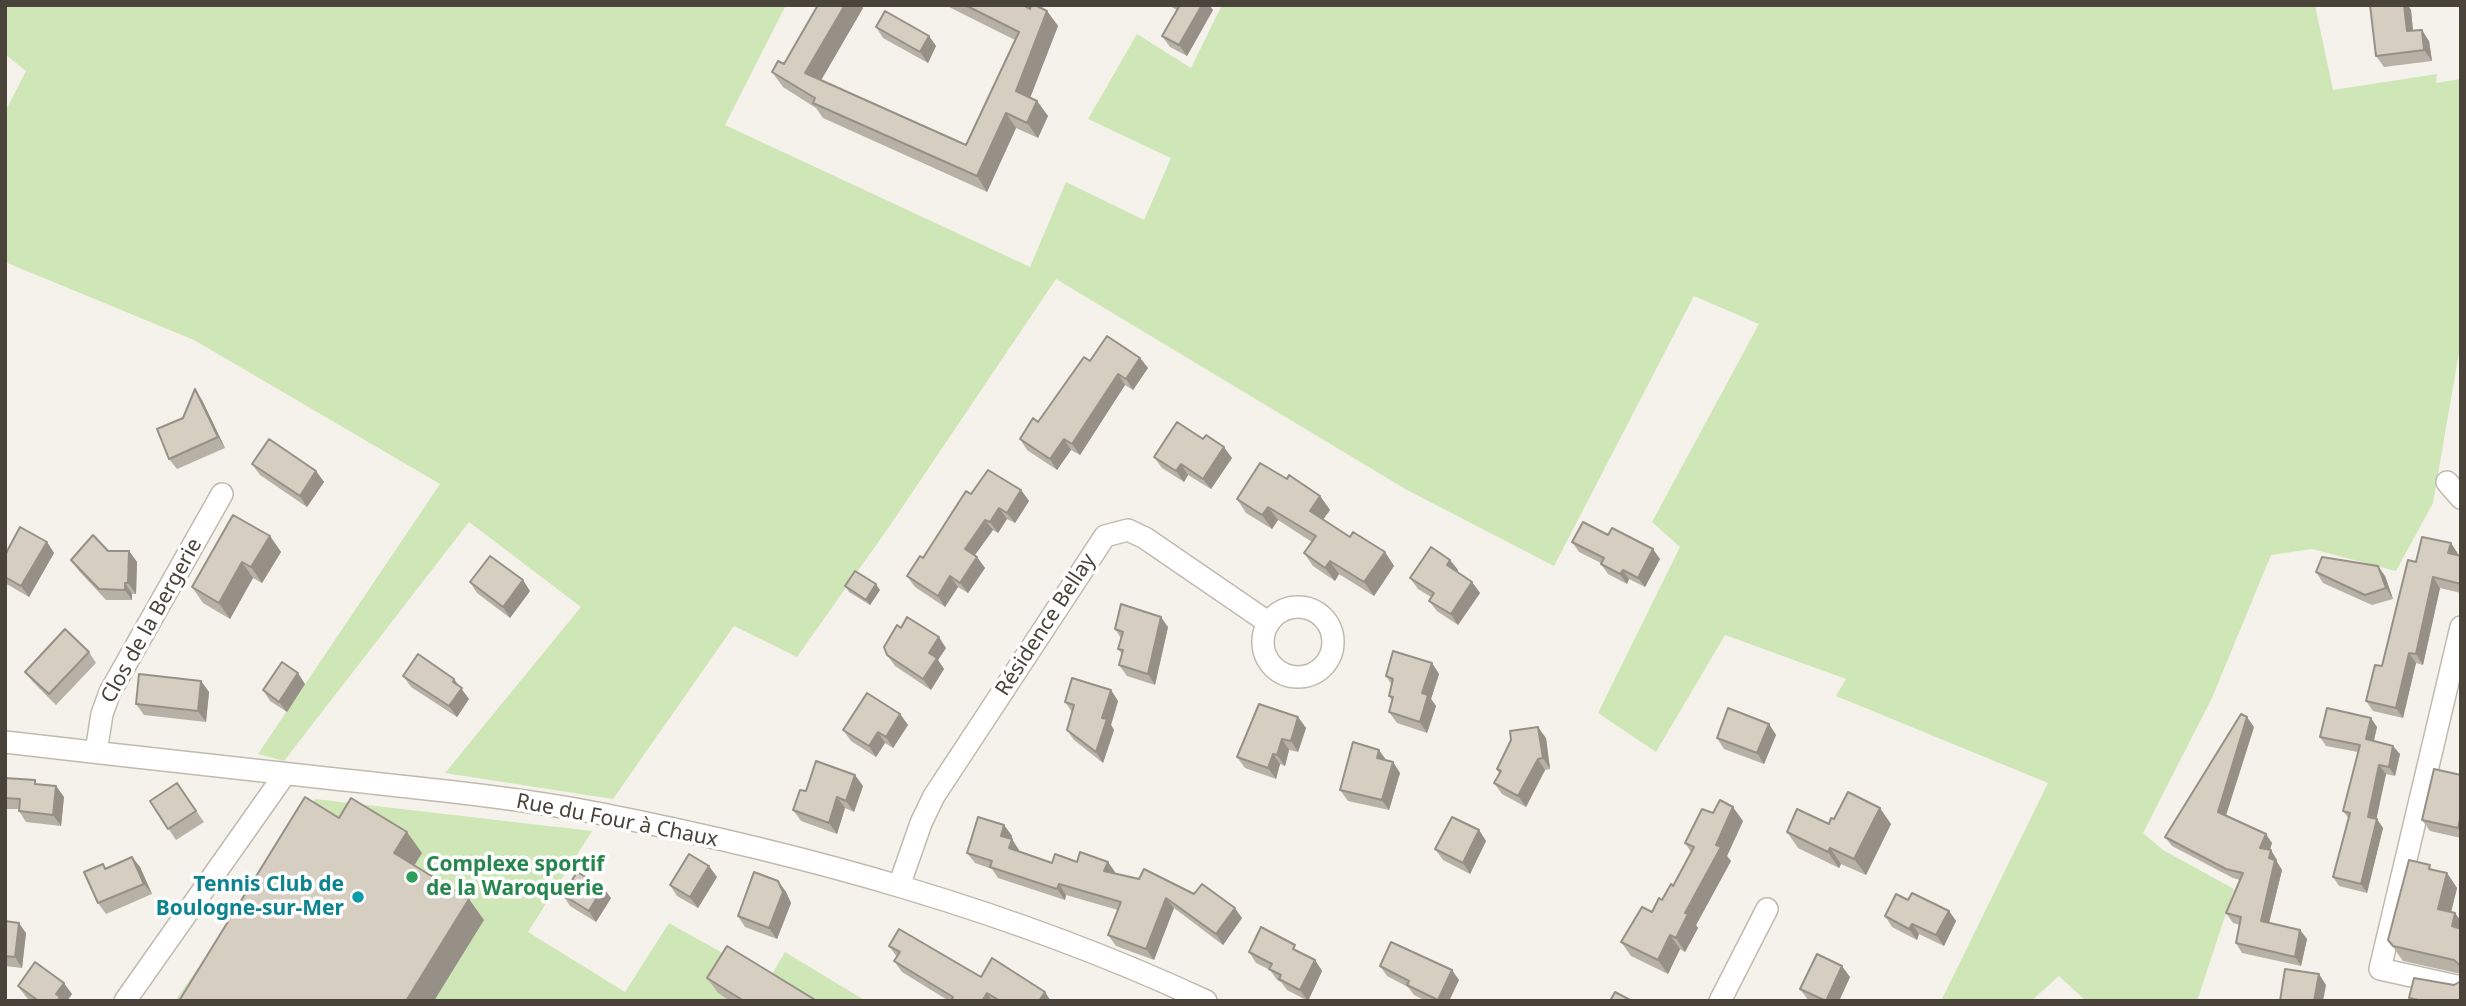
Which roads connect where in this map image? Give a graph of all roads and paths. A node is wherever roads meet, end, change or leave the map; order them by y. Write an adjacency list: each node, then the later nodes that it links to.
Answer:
1 (222, 494): 5 (street, Clos de la Bergerie)
2 (1269, 623): 7 (street, Résidence Bellay)
3 (2461, 627): 9 (street)
4 (5, 742): 5 (street, Rue du Four à Chaux)
5 (96, 752): 6 (street, Rue du Four à Chaux)
6 (285, 774): 7 (street, Rue du Four à Chaux); 10 (street)
7 (900, 886): 11 (street, Rue du Four à Chaux)
8 (1767, 909): 12 (street)
9 (2461, 987)
10 (125, 1001)
11 (1206, 1001)
12 (1720, 1001)

